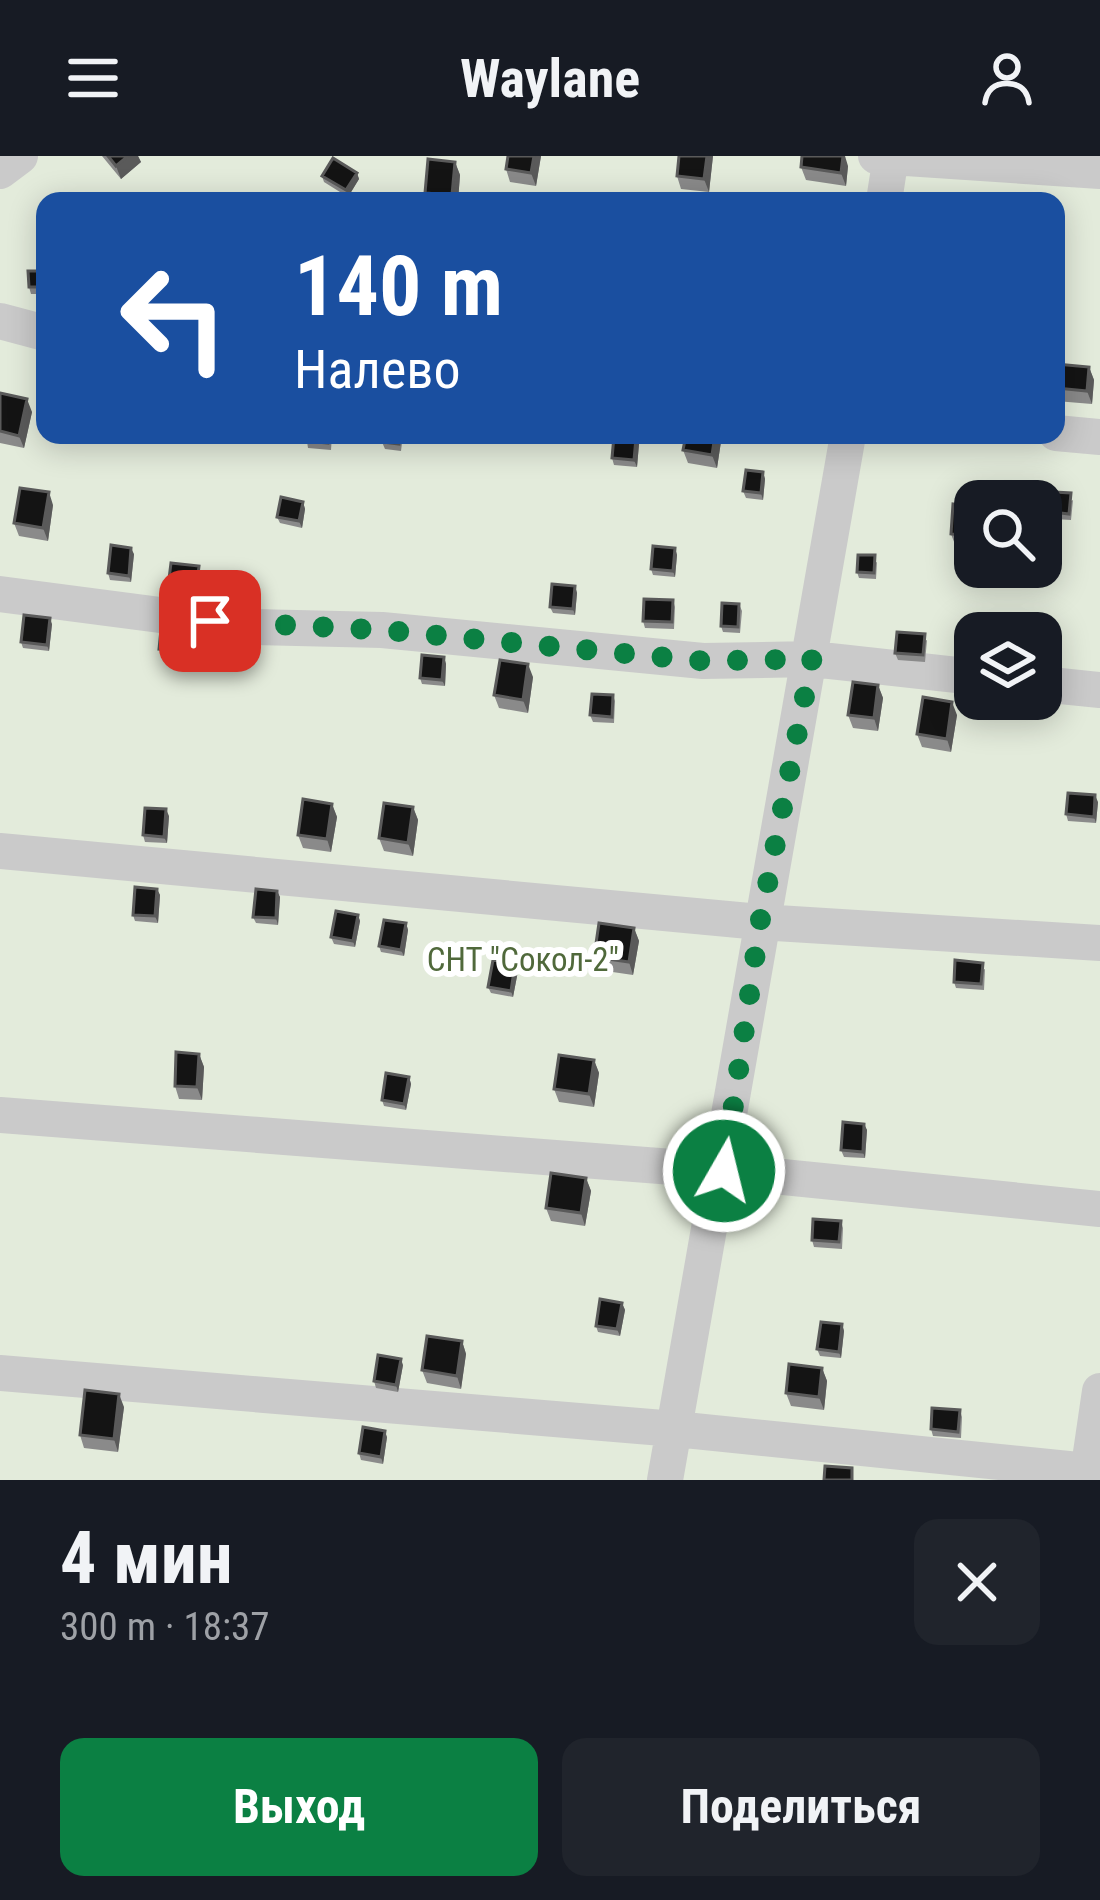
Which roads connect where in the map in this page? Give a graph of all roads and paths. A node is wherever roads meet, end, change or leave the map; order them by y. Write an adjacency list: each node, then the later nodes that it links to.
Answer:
1 (20, 156): 3 (lane)
2 (886, 157): 4 (lane); 5 (lane)
3 (0, 171)
4 (1100, 171)
5 (884, 192)
6 (0, 321): 7 (lane)
7 (36, 331)
8 (1065, 435): 9 (lane)
9 (1100, 437)
10 (847, 444): 12 (lane)
11 (0, 594): 12 (lane)
12 (812, 659): 13 (lane); 17 (lane)
13 (954, 675)
14 (1062, 686): 15 (lane)
15 (1100, 691)
16 (0, 851): 17 (lane)
17 (760, 922): 18 (lane); 20 (lane)
18 (1100, 943)
19 (0, 1115): 20 (lane)
20 (724, 1171): 21 (lane); 24 (lane)
21 (1100, 1209)
22 (0, 1373): 24 (lane)
23 (1100, 1391): 25 (lane)
24 (675, 1429): 25 (lane); 26 (lane)
25 (1088, 1475)
26 (665, 1480)

